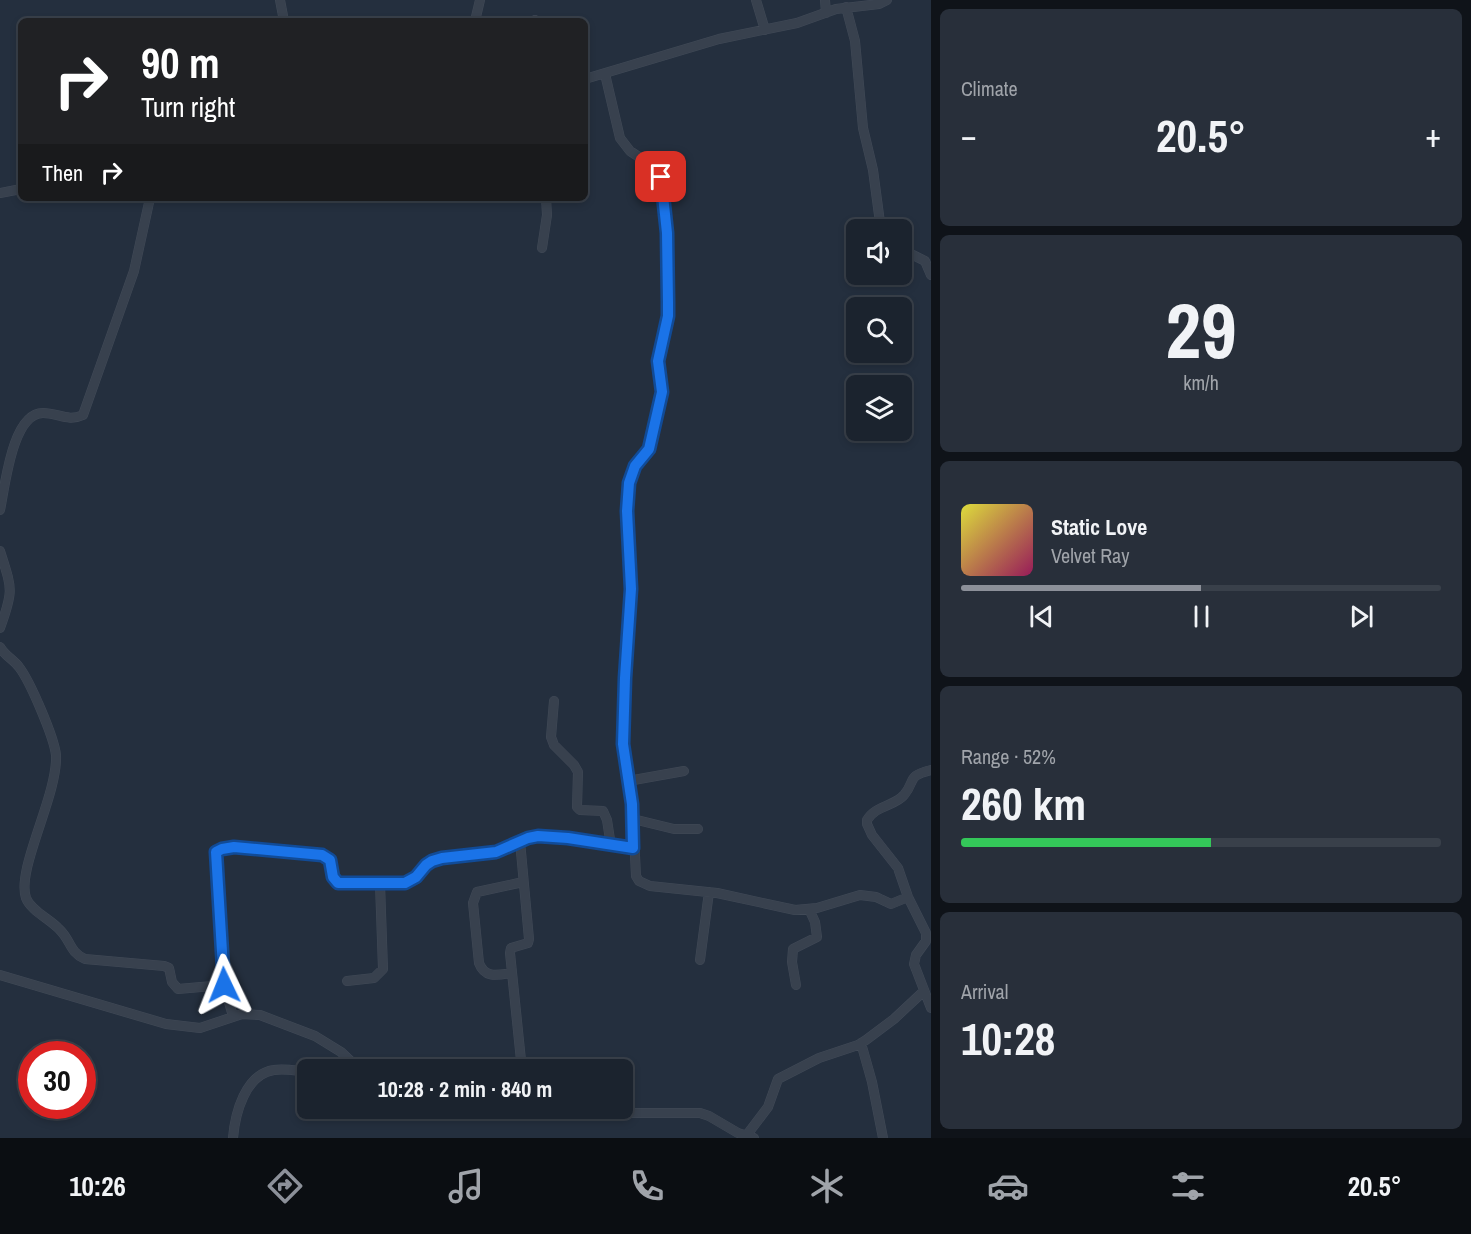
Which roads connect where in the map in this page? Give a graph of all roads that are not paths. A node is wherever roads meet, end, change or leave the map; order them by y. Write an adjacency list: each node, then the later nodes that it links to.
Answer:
1 (280, 0): 8 (street)
2 (480, 0): 9 (street)
3 (756, 0): 10 (street)
4 (825, 0): 7 (street)
5 (887, 0): 6 (street)
6 (846, 7): 7 (street); 17 (street)
7 (826, 13): 10 (street)
8 (283, 18)
9 (477, 18)
10 (765, 30): 11 (street)
11 (605, 74): 12 (street); 28 (street)
12 (588, 78)
13 (18, 190): 14 (street)
14 (0, 193)
15 (149, 201): 21 (street)
16 (546, 201): 18 (street)
17 (880, 219)
18 (542, 248)
19 (912, 255): 20 (street)
20 (931, 276)
21 (0, 510)
22 (0, 551): 23 (street)
23 (0, 628)
24 (0, 647): 43 (street)
25 (554, 701): 32 (street)
26 (931, 770): 37 (street)
27 (684, 771): 28 (street)
28 (628, 782): 29 (street)
29 (633, 819): 30 (street); 33 (street)
30 (698, 830)
31 (520, 842): 32 (street); 34 (street); 35 (street)
32 (611, 846): 33 (street)
33 (633, 848): 36 (street)
34 (523, 882): 40 (street); 40 (street)
35 (380, 884): 42 (street); 43 (street)
36 (709, 892): 38 (street); 39 (street)
37 (908, 897): 38 (street); 45 (street)
38 (809, 909): 44 (street)
39 (700, 960)
40 (512, 973): 50 (street)
41 (0, 975): 47 (street)
42 (347, 981)
43 (224, 985): 47 (street)
44 (796, 985)
45 (924, 991): 46 (street); 48 (street)
46 (931, 1008)
47 (233, 1016): 49 (street)
48 (861, 1043): 53 (street); 55 (street)
49 (348, 1059)
50 (521, 1059)
51 (297, 1071): 54 (street)
52 (633, 1113): 53 (street)
53 (750, 1137)
54 (233, 1138)
55 (883, 1138)

